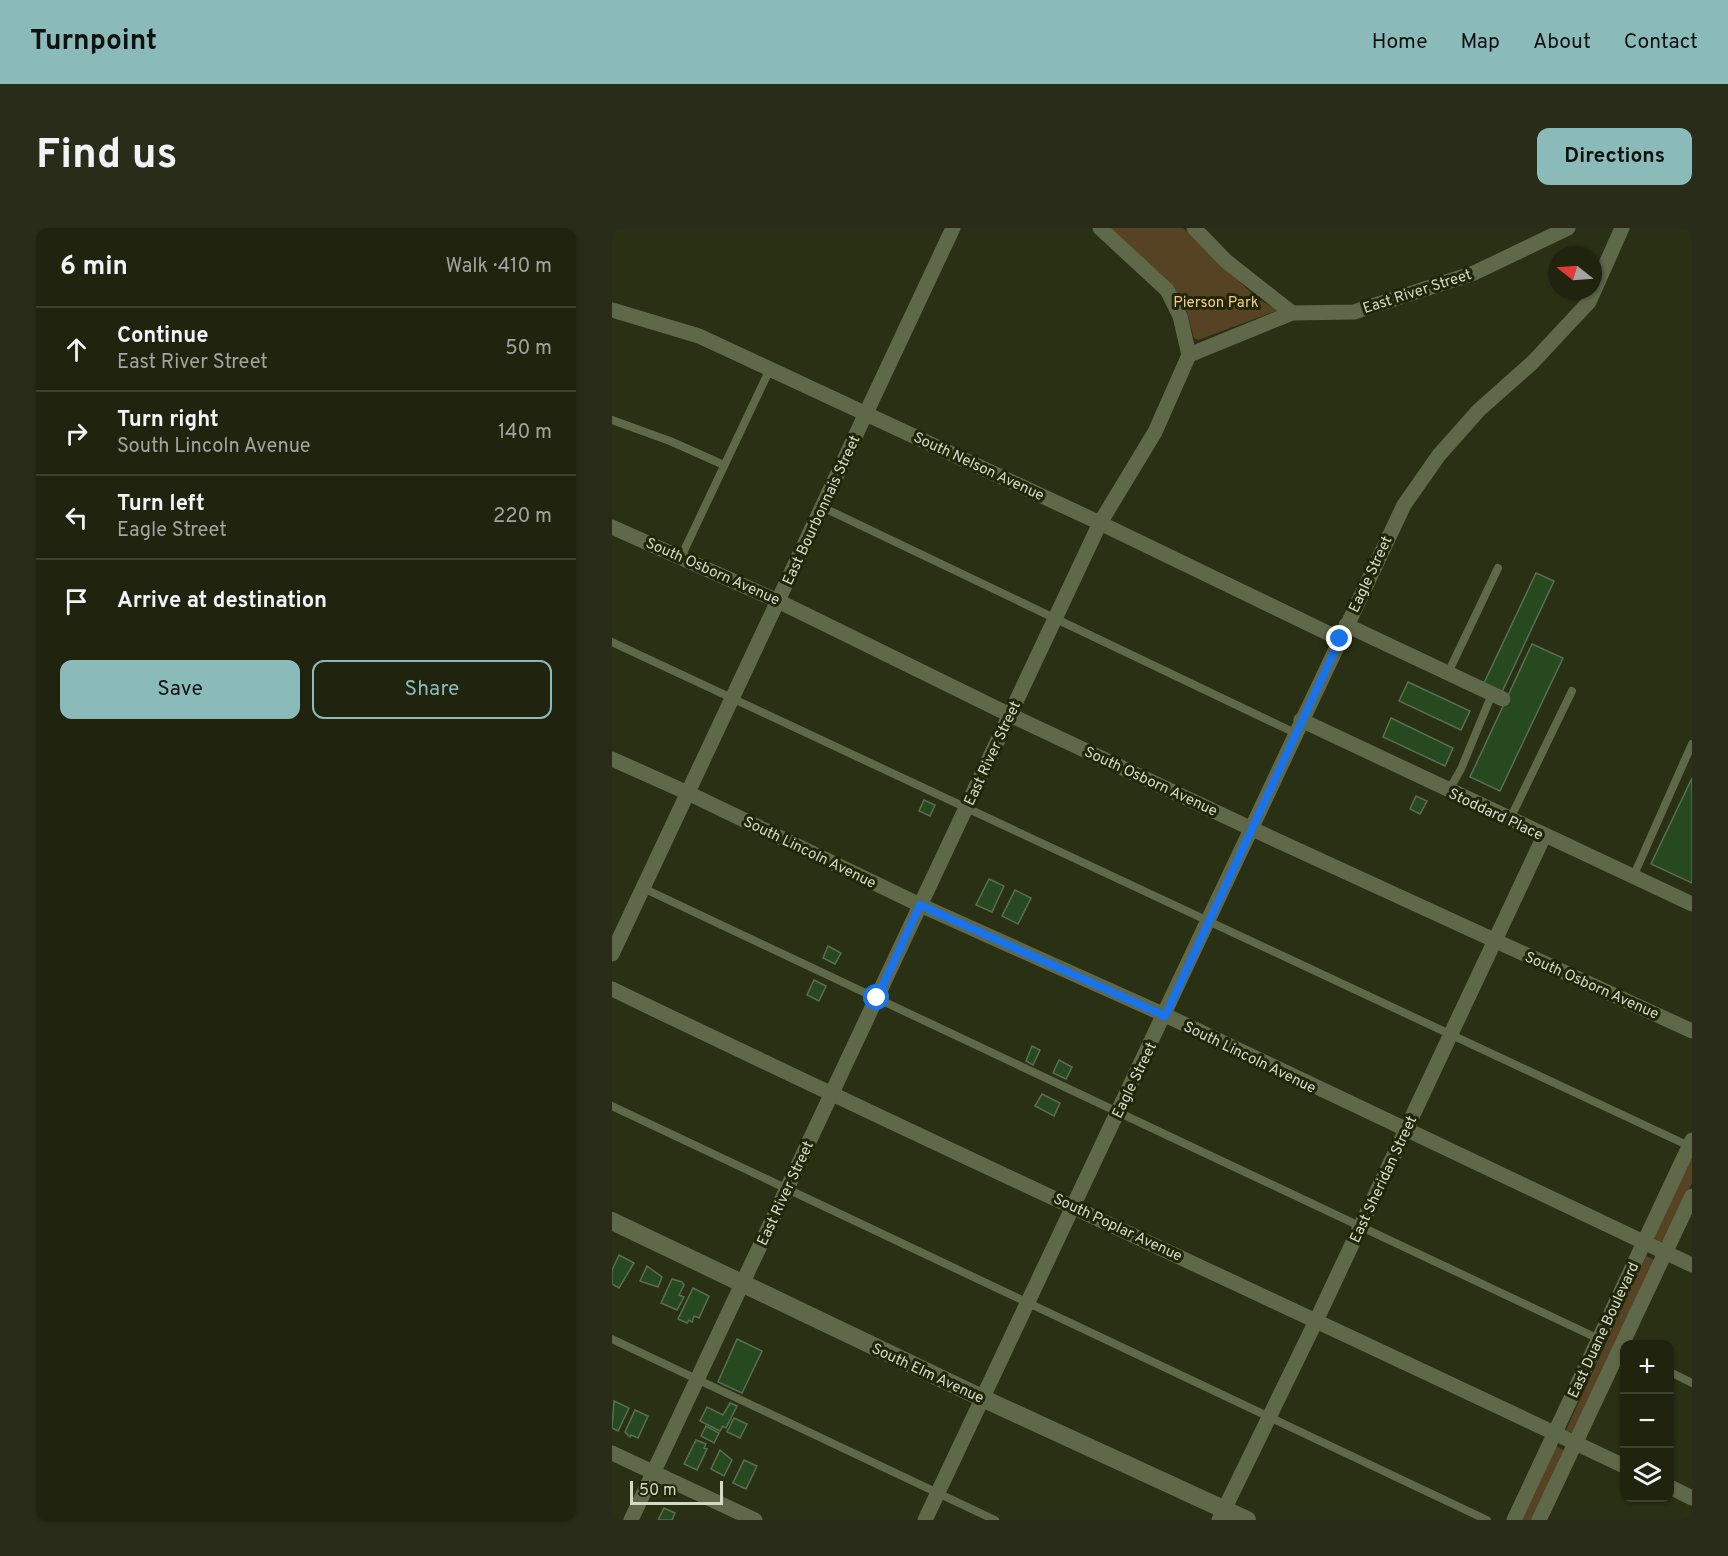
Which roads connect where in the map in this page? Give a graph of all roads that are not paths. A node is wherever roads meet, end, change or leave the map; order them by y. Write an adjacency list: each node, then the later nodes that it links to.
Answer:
1 (953, 228): 10 (street, East Bourbonnais Street)
2 (1100, 228): 8 (street)
3 (1194, 228): 7 (street)
4 (1568, 228): 7 (street, East River Street)
5 (1622, 228): 20 (street, Eagle Street)
6 (612, 310): 9 (street, South Nelson Avenue)
7 (1292, 313): 8 (street, East River Street)
8 (1189, 356): 14 (street, East River Street)
9 (770, 369): 10 (street, South Nelson Avenue); 12 (lane)
10 (866, 413): 13 (street, East Bourbonnais Street); 14 (street, South Nelson Avenue)
11 (612, 420): 12 (lane)
12 (724, 465): 16 (lane)
13 (822, 507): 18 (street, East Bourbonnais Street); 19 (lane)
14 (1100, 523): 19 (street, East River Street); 20 (street, South Nelson Avenue)
15 (612, 527): 16 (street, South Osborn Avenue)
16 (681, 557): 18 (street, South Osborn Avenue)
17 (1498, 568): 22 (lane)
18 (778, 601): 25 (street, East Bourbonnais Street); 26 (street, South Osborn Avenue)
19 (1055, 619): 26 (street, East River Street); 27 (lane)
20 (1343, 632): 22 (street, South Nelson Avenue); 27 (street, Eagle Street)
21 (612, 642): 25 (lane)
22 (1448, 674): 24 (street, South Nelson Avenue)
23 (1572, 691): 33 (lane)
24 (1497, 696): 30 (lane)
25 (732, 698): 31 (street, East Bourbonnais Street); 32 (lane)
26 (1010, 715): 32 (street, East River Street); 34 (street, South Osborn Avenue)
27 (1298, 727): 30 (street, Stoddard Place); 34 (street, Eagle Street)
28 (1692, 744): 36 (lane)
29 (612, 759): 31 (street, South Lincoln Avenue)
30 (1448, 791): 33 (street, Stoddard Place)
31 (688, 793): 37 (street, East Bourbonnais Street); 39 (street, South Lincoln Avenue)
32 (966, 808): 39 (street, East River Street); 40 (lane)
33 (1510, 820): 35 (street, Stoddard Place)
34 (1250, 828): 40 (street, Eagle Street); 41 (street, South Osborn Avenue)
35 (1544, 836): 36 (street, Stoddard Place); 41 (street, East Sheridan Street)
36 (1633, 877): 38 (street, Stoddard Place)
37 (643, 888): 42 (street, East Bourbonnais Street); 44 (lane)
38 (1692, 904)
39 (920, 905): 44 (street, East River Street); 45 (street, South Lincoln Avenue)
40 (1208, 921): 45 (street, Eagle Street); 47 (lane)
41 (1494, 941): 46 (street, South Osborn Avenue); 47 (street, East Sheridan Street)
42 (612, 954)
43 (612, 989): 48 (street, South Poplar Avenue)
44 (877, 998): 48 (street, East River Street); 50 (lane)
45 (1165, 1016): 50 (street, Eagle Street); 51 (street, South Lincoln Avenue)
46 (1692, 1030)
47 (1450, 1035): 51 (street, East Sheridan Street); 52 (lane)
48 (831, 1095): 53 (street, East River Street); 55 (street, South Poplar Avenue)
49 (612, 1106): 53 (lane)
50 (1118, 1112): 55 (street, Eagle Street); 57 (lane)
51 (1406, 1131): 57 (street, East Sheridan Street); 58 (street, South Lincoln Avenue)
52 (1691, 1143): 58 (street, East Duane Boulevard)
53 (787, 1189): 61 (street, East River Street); 62 (lane)
54 (1692, 1196): 59 (street, East Duane Boulevard)
55 (1073, 1205): 62 (street, Eagle Street); 63 (street, South Poplar Avenue)
56 (612, 1221): 61 (street, South Elm Avenue)
57 (1360, 1226): 63 (street, East Sheridan Street); 65 (lane)
58 (1644, 1243): 59 (street, South Lincoln Avenue); 65 (street, East Duane Boulevard)
59 (1665, 1253): 60 (street, South Lincoln Avenue); 66 (street, East Duane Boulevard)
60 (1692, 1265)
61 (742, 1284): 69 (street, East River Street); 71 (street, South Elm Avenue)
62 (1027, 1303): 71 (street, Eagle Street); 72 (lane)
63 (1316, 1321): 72 (street, East Sheridan Street); 73 (street, South Poplar Avenue)
64 (612, 1339): 69 (lane)
65 (1599, 1339): 73 (street, East Duane Boulevard)
66 (1626, 1340)
67 (1620, 1354): 74 (street, East Duane Boulevard)
68 (1674, 1374): 70 (lane)
69 (697, 1379): 77 (street, East River Street); 79 (lane)
70 (1692, 1383)
71 (982, 1398): 79 (street, Eagle Street); 81 (street, South Elm Avenue)
72 (1269, 1417): 81 (street, East Sheridan Street); 87 (lane)
73 (1555, 1433): 74 (street, South Poplar Avenue); 88 (street, East Duane Boulevard)
74 (1576, 1443): 76 (street, South Poplar Avenue); 89 (street, East Duane Boulevard)
75 (612, 1453): 77 (street)
76 (1620, 1464)
77 (653, 1472): 82 (street, East River Street); 83 (street)
78 (1674, 1489): 80 (street)
79 (938, 1493): 84 (street, Eagle Street); 85 (lane)
80 (1692, 1498)
81 (1221, 1514): 86 (street, South Elm Avenue)
82 (631, 1520)
83 (755, 1520)
84 (925, 1520)
85 (995, 1520)
86 (1247, 1520)
87 (1487, 1520)
88 (1514, 1520)
89 (1539, 1520)

